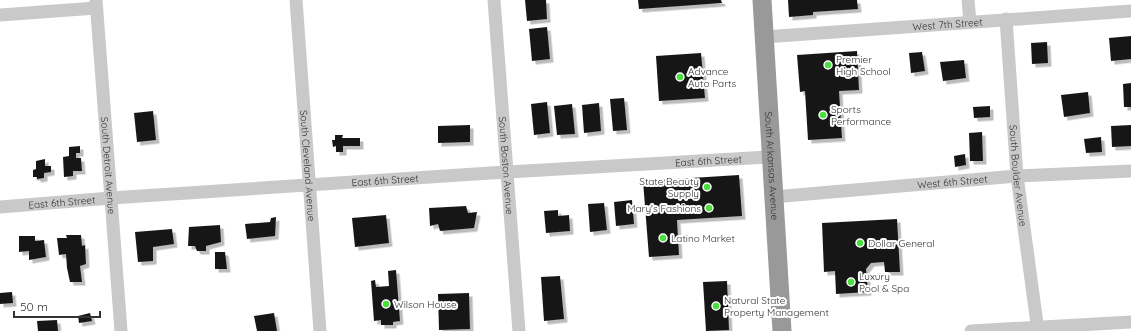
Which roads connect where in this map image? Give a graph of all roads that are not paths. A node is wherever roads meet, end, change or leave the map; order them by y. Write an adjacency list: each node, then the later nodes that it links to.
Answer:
1 (296, 0): 15 (street, South Cleveland Avenue)
2 (494, 0): 13 (street, South Boston Avenue)
3 (762, 0): 10 (highway, South Arkansas Avenue)
4 (968, 0): 9 (street)
5 (96, 4): 7 (street); 17 (street, South Detroit Avenue)
6 (1131, 11): 8 (street, West 7th Street)
7 (0, 15)
8 (1006, 19): 9 (street, West 7th Street); 14 (street, South Boulder Avenue)
9 (970, 22): 10 (street, West 7th Street)
10 (764, 37): 11 (highway, South Arkansas Avenue)
11 (770, 157): 13 (street, East 6th Street); 16 (highway, South Arkansas Avenue)
12 (1131, 171): 14 (street, West 6th Street)
13 (506, 172): 15 (street, East 6th Street); 23 (street, South Boston Avenue)
14 (1017, 176): 16 (street, West 6th Street); 20 (street, South Boulder Avenue)
15 (310, 185): 17 (street, East 6th Street); 22 (street, South Cleveland Avenue)
16 (773, 197): 24 (highway, South Arkansas Avenue)
17 (111, 198): 18 (street, East 6th Street); 21 (street, South Detroit Avenue)
18 (0, 207)
19 (1131, 322): 20 (street)
20 (1038, 329): 25 (street)
21 (120, 331)
22 (320, 331)
23 (519, 331)
24 (782, 331)
25 (971, 331)

